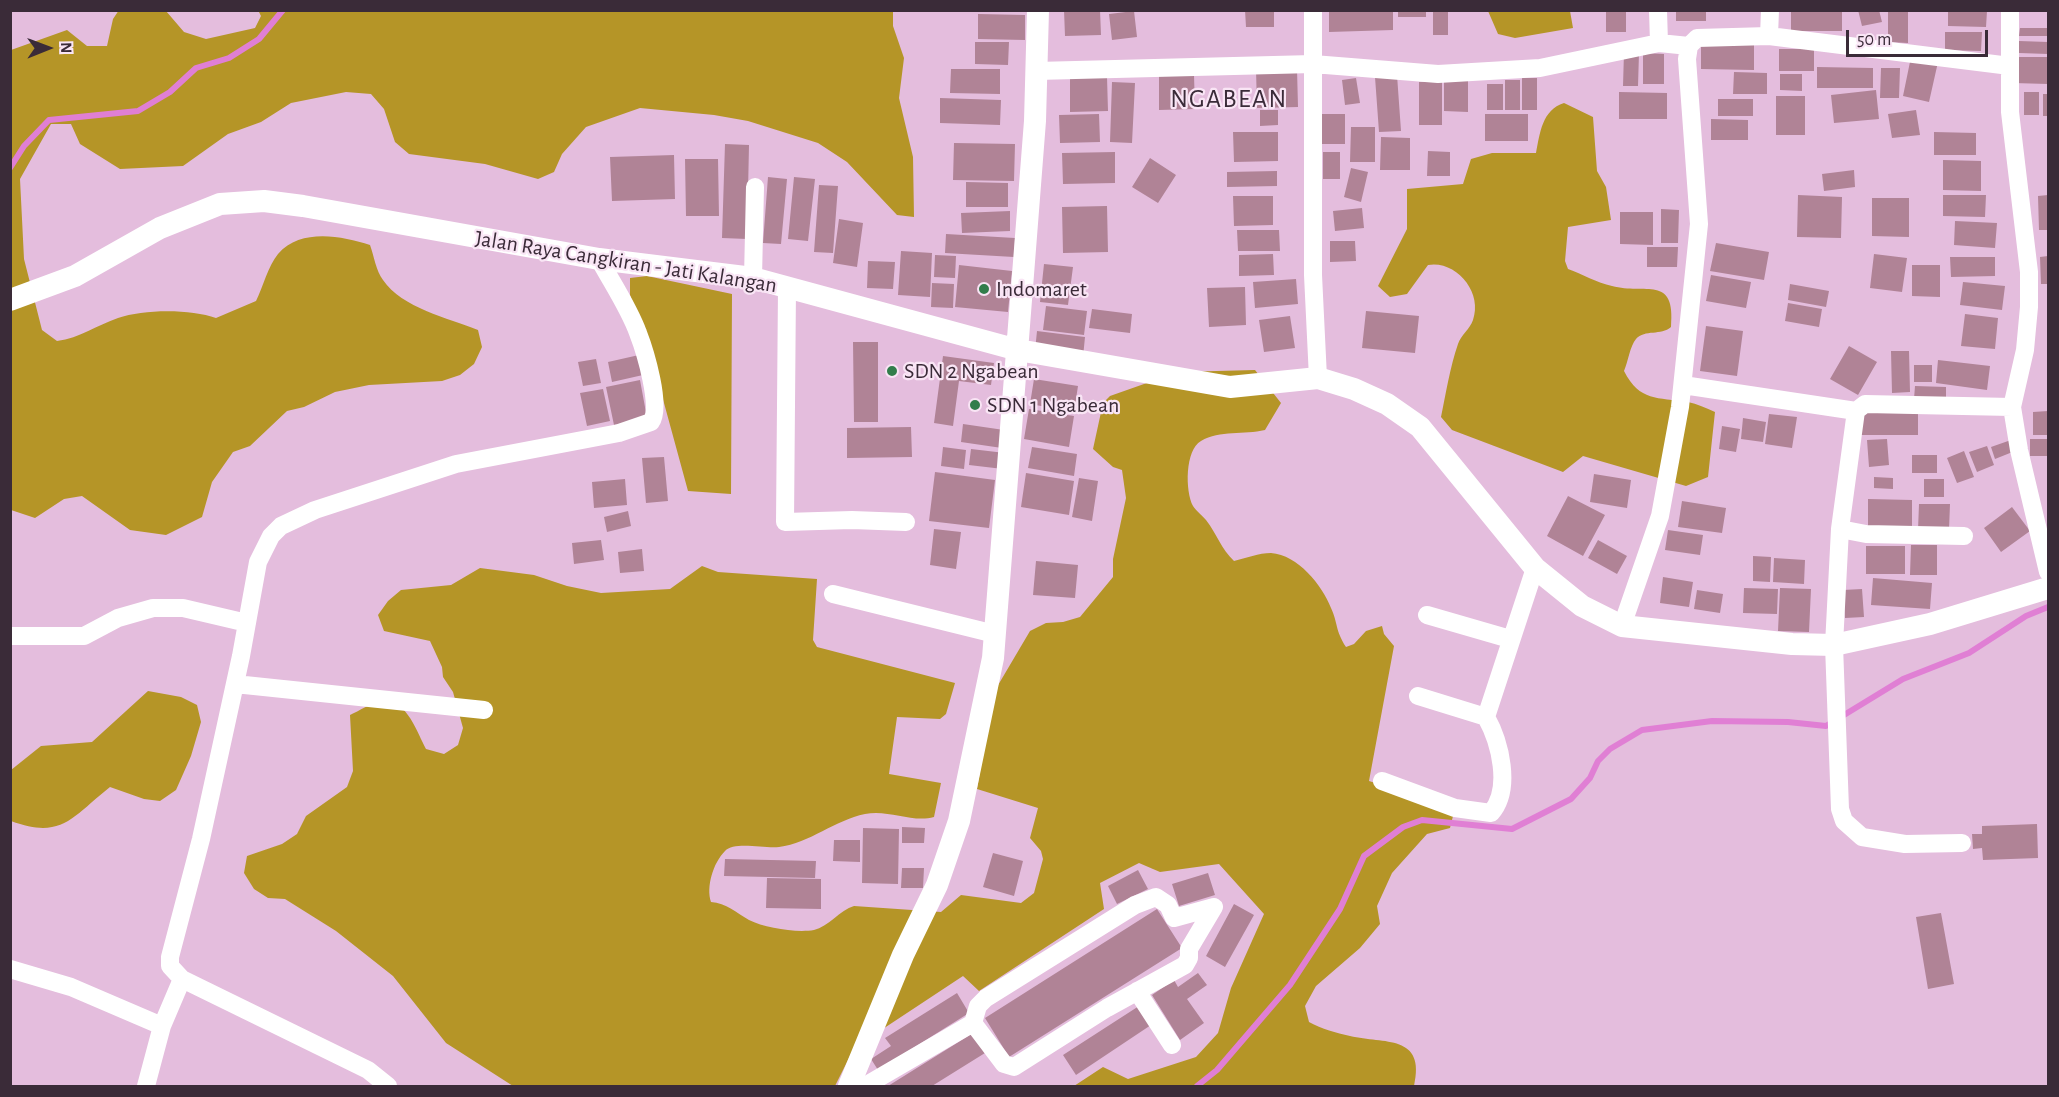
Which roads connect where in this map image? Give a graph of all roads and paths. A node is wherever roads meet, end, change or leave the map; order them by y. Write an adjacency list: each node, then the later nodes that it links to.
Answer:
1 (1038, 10): 11 (street)
2 (1313, 10): 9 (street)
3 (1658, 10): 7 (street)
4 (1770, 10): 6 (street)
5 (2010, 10): 10 (street)
6 (1769, 36): 8 (street); 10 (street)
7 (1659, 43): 8 (street); 9 (street)
8 (1689, 46): 19 (street)
9 (1313, 64): 11 (street); 18 (street)
10 (2010, 66): 20 (street)
11 (1036, 71): 17 (street)
12 (755, 187): 14 (street)
13 (599, 259): 14 (street, Jalan Raya Cangkiran - Jati Kalangan); 16 (street, Jalan Raya Cangkiran - Jati Kalangan); 30 (street)
14 (753, 278): 15 (street, Jalan Raya Cangkiran - Jati Kalangan)
15 (787, 288): 17 (street, Jalan Raya Cangkiran - Jati Kalangan); 22 (street)
16 (10, 300)
17 (1018, 350): 18 (street, Jalan Raya Cangkiran - Jati Kalangan); 32 (street)
18 (1318, 378): 25 (street, Jalan Raya Cangkiran - Jati Kalangan)
19 (1683, 385): 21 (street); 31 (street)
20 (2012, 407): 21 (street); 26 (street)
21 (1856, 411): 23 (street)
22 (906, 522)
23 (1840, 529): 24 (street); 35 (street)
24 (1964, 536)
25 (1534, 568): 31 (street, Jalan Raya Cangkiran - Jati Kalangan); 34 (street)
26 (2049, 572)
27 (2049, 588): 35 (street, Jalan Raya Cangkiran - Jati Kalangan)
28 (833, 594): 32 (street)
29 (1427, 615): 34 (street)
30 (247, 622): 33 (street); 36 (street)
31 (1622, 627): 35 (street, Jalan Raya Cangkiran - Jati Kalangan)
32 (995, 634): 52 (street)
33 (10, 636)
34 (1510, 639): 39 (street)
35 (1834, 645): 41 (street)
36 (235, 684): 38 (street); 45 (street)
37 (1418, 696): 39 (street)
38 (484, 710)
39 (1486, 717): 40 (street)
40 (1382, 781)
41 (1962, 843)
42 (1174, 918): 43 (street); 43 (street); 47 (street)
43 (1189, 949): 46 (street)
44 (10, 969): 48 (street)
45 (182, 979): 48 (street); 51 (street)
46 (1137, 991): 47 (street); 49 (street)
47 (973, 1023): 53 (street)
48 (162, 1026): 50 (street)
49 (1172, 1045)
50 (146, 1086)
51 (388, 1086)
52 (849, 1086)
53 (865, 1086)

